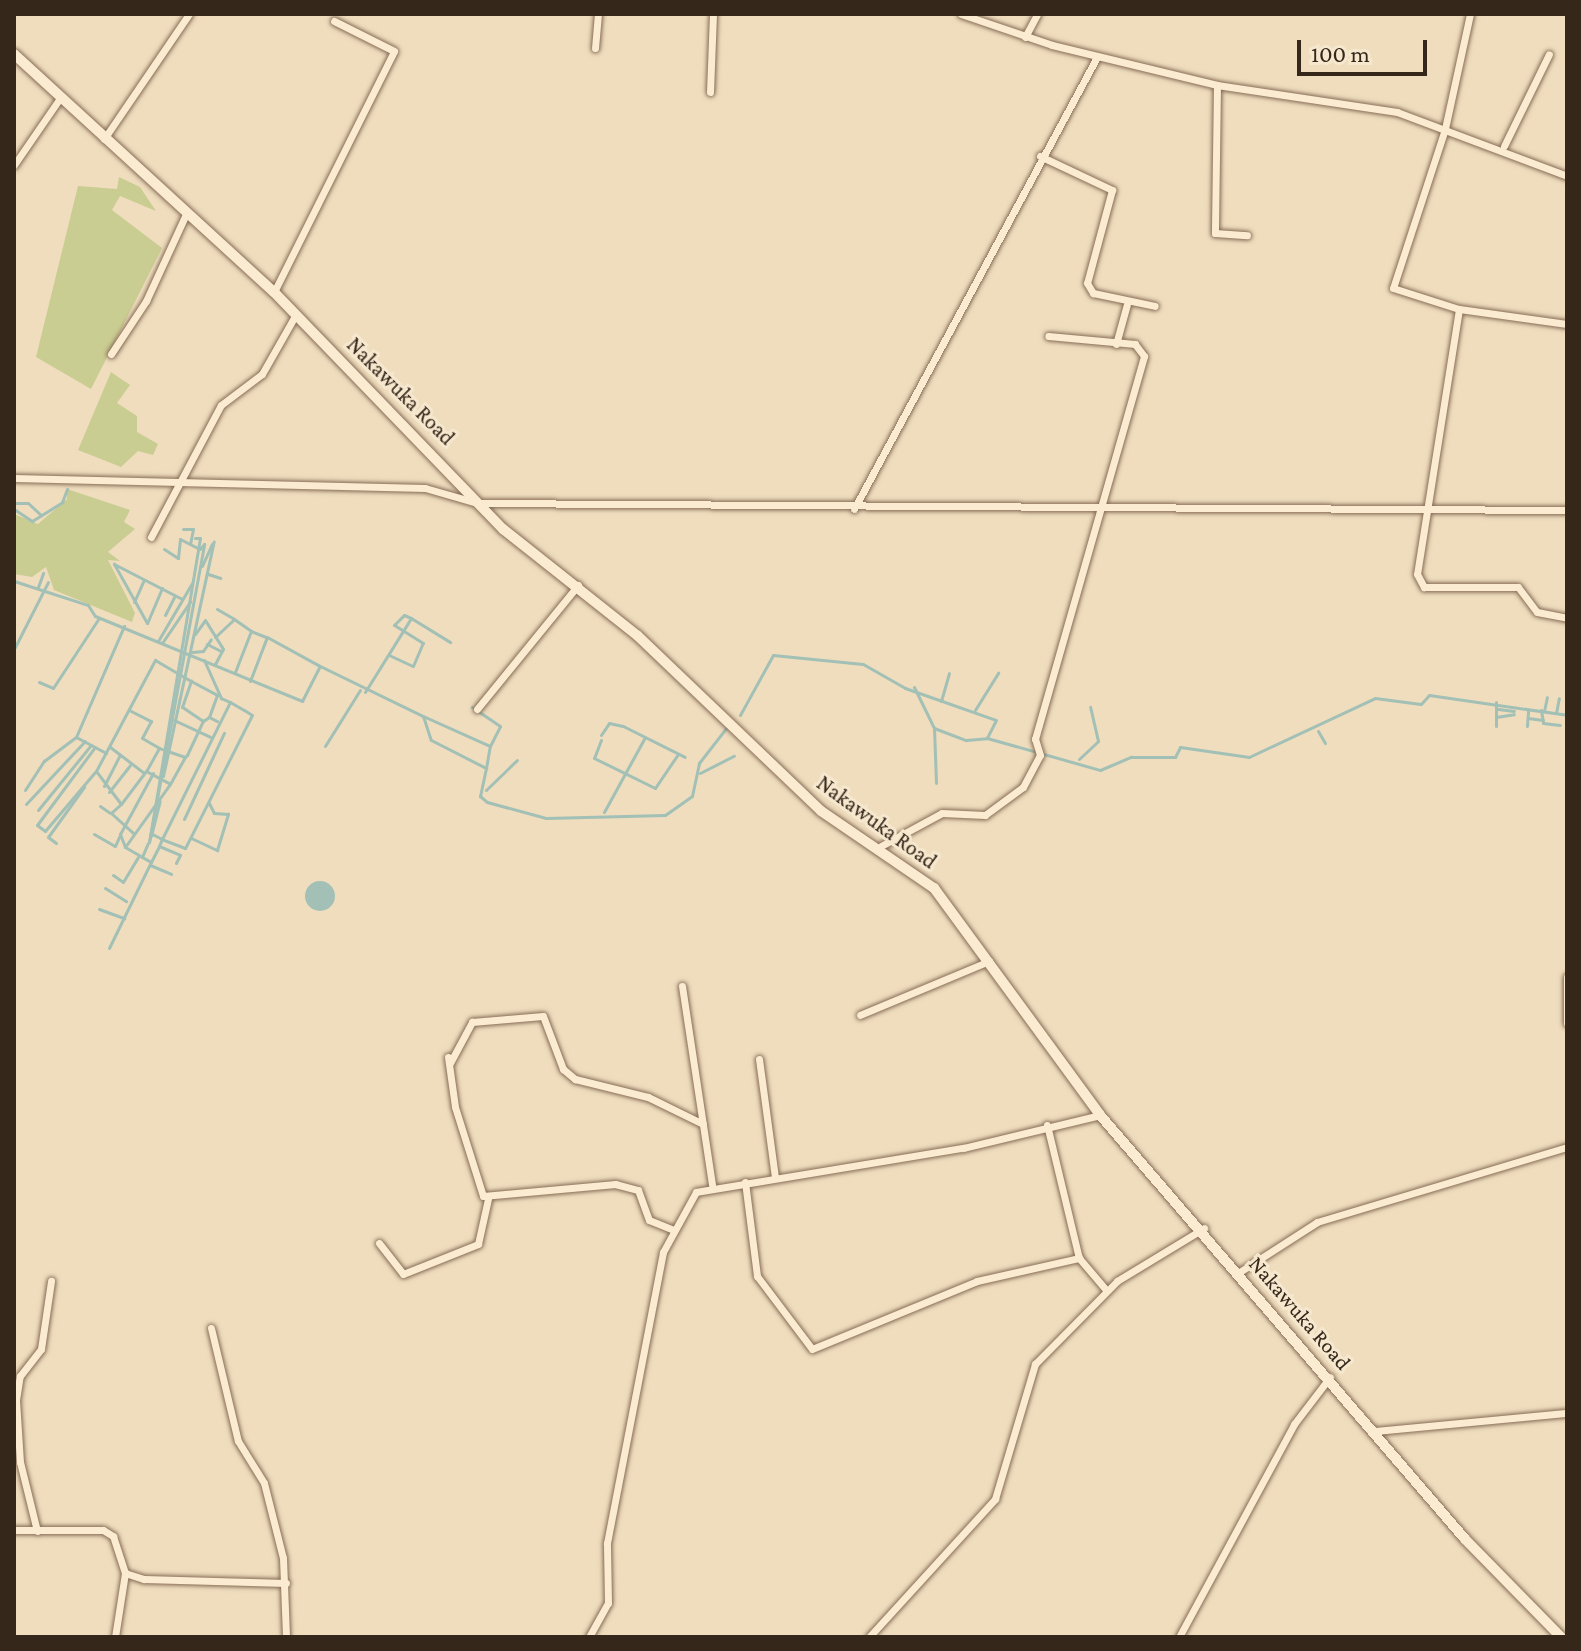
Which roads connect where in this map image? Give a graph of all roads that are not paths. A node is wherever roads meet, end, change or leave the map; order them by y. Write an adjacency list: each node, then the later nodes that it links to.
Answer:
1 (189, 14): 17 (street)
2 (598, 14): 9 (street)
3 (713, 14): 14 (street)
4 (961, 14): 8 (street)
5 (1037, 14): 8 (street)
6 (1470, 14): 16 (street)
7 (334, 21): 24 (street)
8 (1025, 37): 12 (street)
9 (595, 48)
10 (1549, 54): 18 (street)
11 (15, 56): 15 (main road, Nakawuka Road)
12 (1097, 57): 13 (street); 19 (street)
13 (1217, 85): 16 (street); 23 (street)
14 (710, 92)
15 (60, 98): 17 (main road, Nakawuka Road); 20 (street)
16 (1445, 129): 18 (street); 27 (street)
17 (104, 139): 22 (main road, Nakawuka Road)
18 (1504, 146): 21 (street)
19 (1040, 156): 25 (street); 36 (street)
20 (14, 165)
21 (1567, 176)
22 (187, 212): 24 (main road, Nakawuka Road); 32 (street)
23 (1247, 235)
24 (274, 292): 28 (main road, Nakawuka Road)
25 (1127, 304): 26 (street); 31 (street)
26 (1155, 306)
27 (1459, 309): 29 (street); 39 (street)
28 (295, 316): 34 (street); 35 (main road, Nakawuka Road)
29 (1567, 324)
30 (1048, 336): 31 (street)
31 (1116, 344): 37 (street)
32 (111, 354)
33 (14, 478): 34 (street)
34 (180, 478): 35 (street); 40 (street)
35 (477, 503): 36 (street); 41 (main road, Nakawuka Road)
36 (854, 509): 37 (street)
37 (1102, 510): 39 (street); 44 (street)
38 (1567, 510): 39 (street)
39 (1425, 511): 42 (street)
40 (151, 537)
41 (578, 585): 43 (street); 44 (main road, Nakawuka Road)
42 (1567, 618)
43 (477, 709)
44 (881, 846): 45 (main road, Nakawuka Road)
45 (989, 961): 48 (street); 51 (main road, Nakawuka Road)
46 (1567, 977): 49 (street)
47 (682, 986): 52 (street)
48 (860, 1015)
49 (1567, 1023)
50 (759, 1059): 55 (street)
51 (1100, 1115): 53 (street); 59 (main road, Nakawuka Road)
52 (703, 1124): 57 (street); 58 (street)
53 (1047, 1125): 55 (street); 62 (street)
54 (1567, 1147): 63 (street)
55 (775, 1178): 56 (street)
56 (745, 1182): 57 (street); 62 (street)
57 (712, 1185): 60 (street)
58 (488, 1199): 60 (street); 61 (street)
59 (1204, 1228): 63 (main road, Nakawuka Road); 65 (street)
60 (671, 1229): 76 (street)
61 (379, 1243)
62 (1079, 1258): 65 (street)
63 (1238, 1273): 67 (main road, Nakawuka Road)
64 (51, 1281): 71 (street)
65 (1107, 1291): 77 (street)
66 (211, 1328): 73 (street)
67 (1330, 1377): 69 (main road, Nakawuka Road); 78 (street)
68 (1567, 1413): 69 (street)
69 (1376, 1431): 79 (main road, Nakawuka Road)
70 (14, 1530): 71 (street)
71 (37, 1531): 72 (street)
72 (125, 1573): 73 (street); 74 (street)
73 (286, 1583): 75 (street)
74 (115, 1637)
75 (286, 1637)
76 (589, 1637)
77 (869, 1637)
78 (1179, 1637)
79 (1561, 1637)

